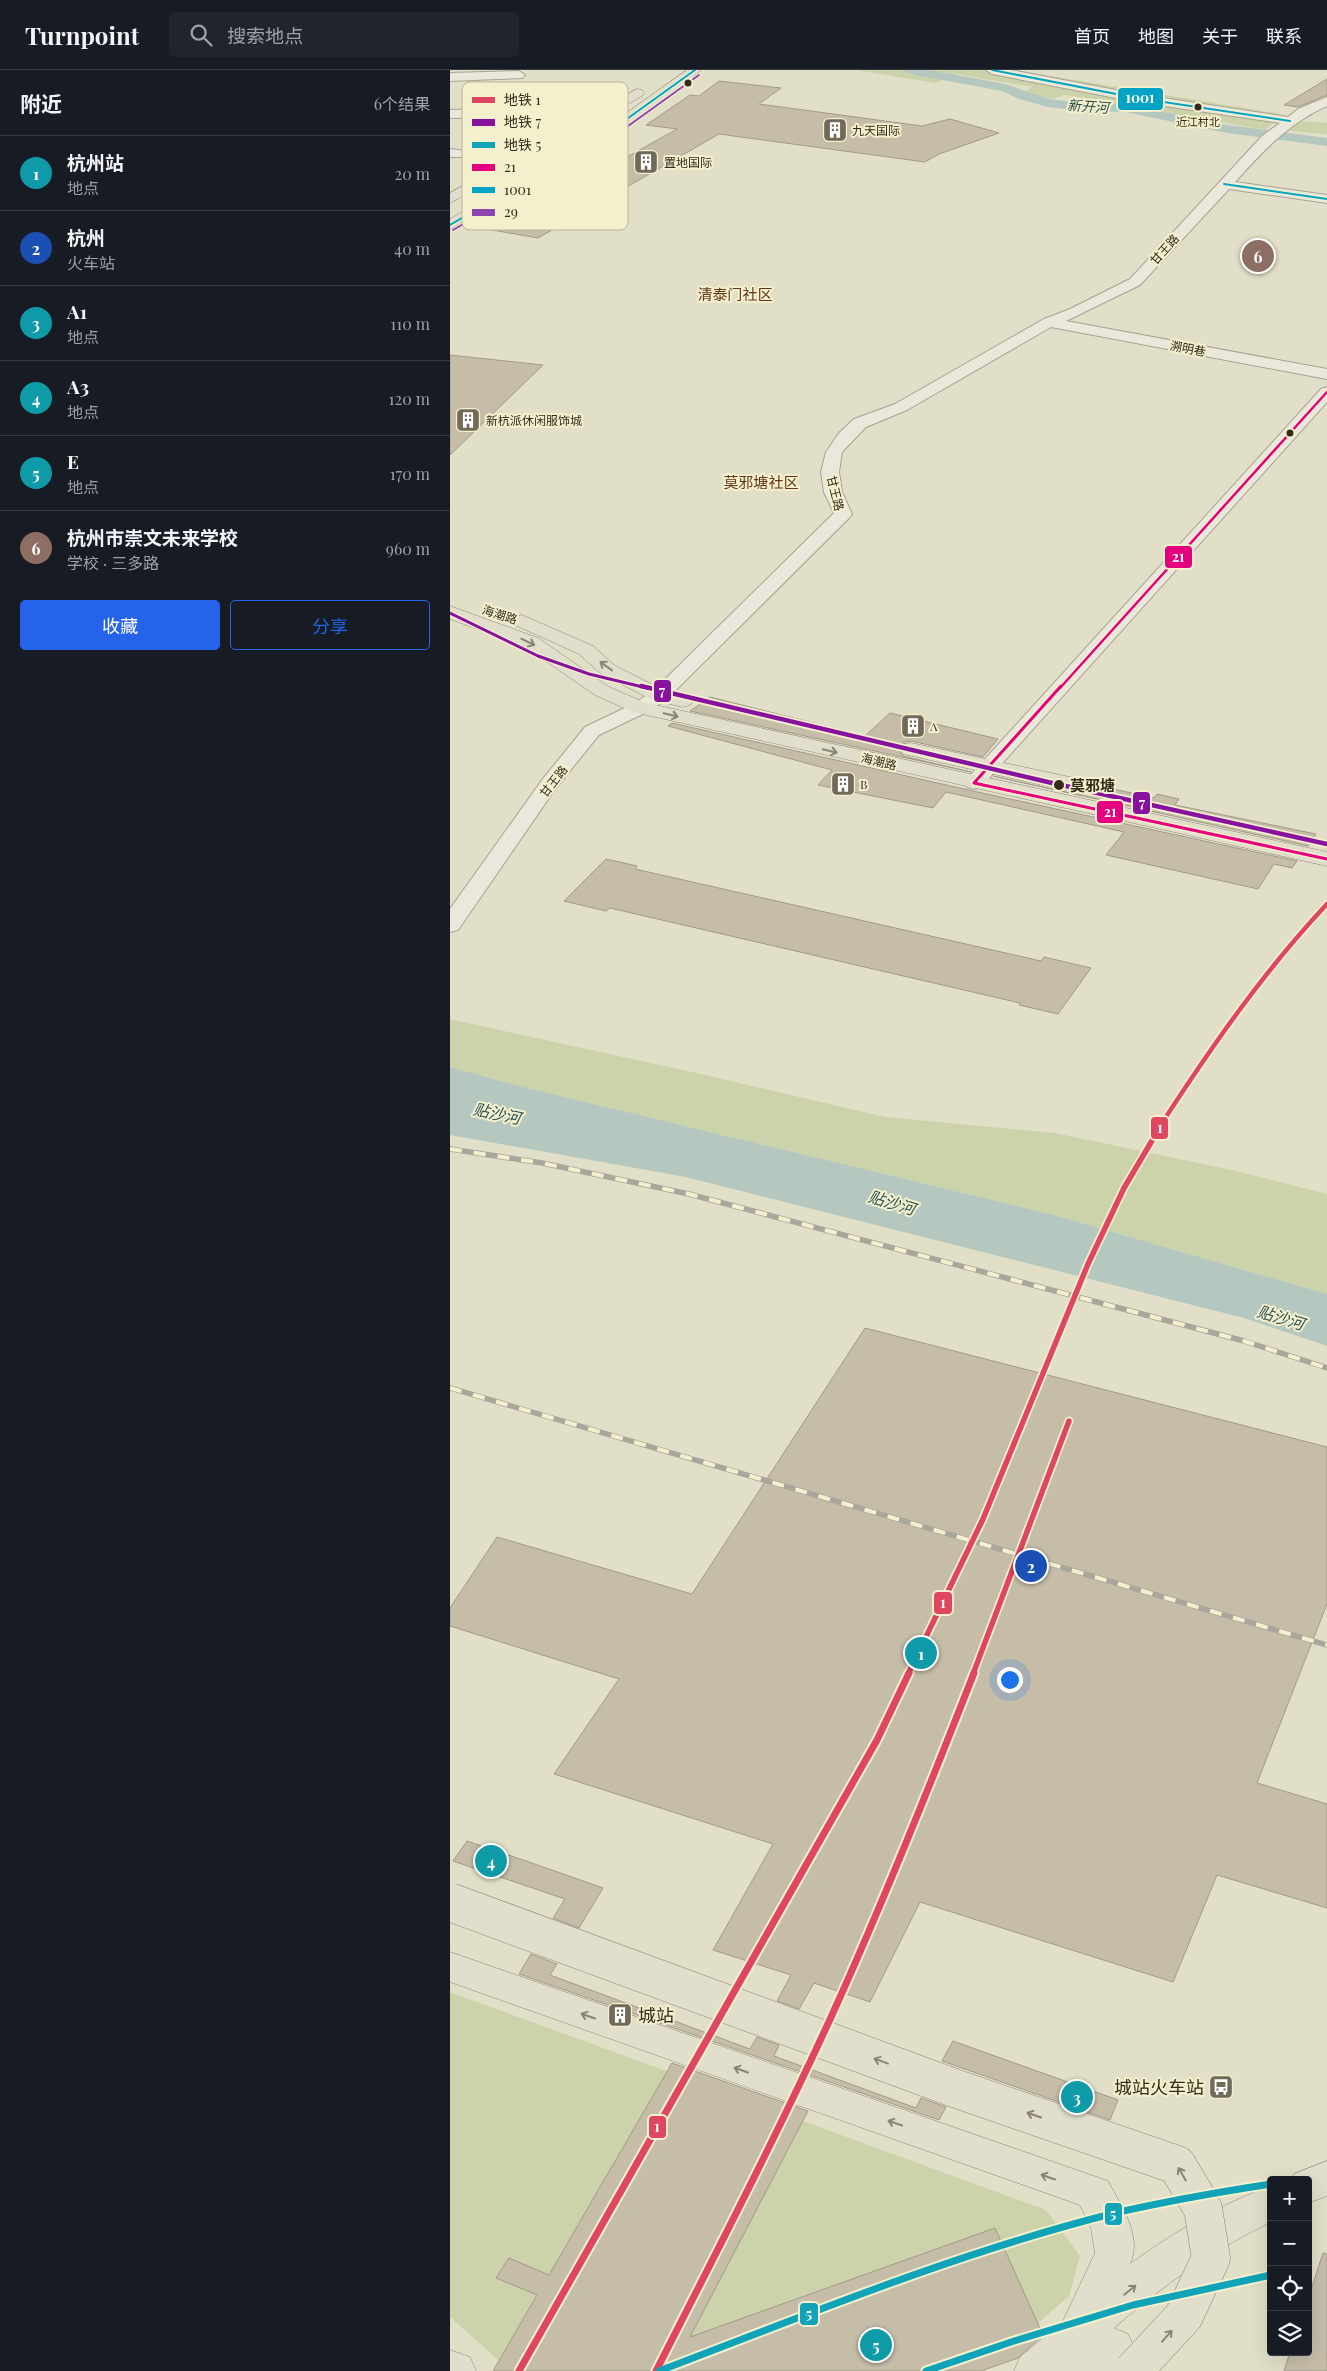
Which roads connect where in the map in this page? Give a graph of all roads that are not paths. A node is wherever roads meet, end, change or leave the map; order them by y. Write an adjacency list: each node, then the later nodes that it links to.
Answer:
1 (695, 70): 8 (main road)
2 (992, 70): 9 (street)
3 (520, 72): 4 (street)
4 (450, 77)
5 (650, 84): 6 (main road)
6 (628, 97)
7 (1327, 101): 9 (street, 甘王路)
8 (628, 120)
9 (1290, 121): 10 (street, 甘王路)
10 (1224, 184): 13 (street); 16 (street, 甘王路)
11 (462, 192): 12 (main road)
12 (450, 199)
13 (1327, 199)
14 (462, 218): 15 (main road)
15 (450, 225)
16 (1049, 322): 17 (street, 溯明巷); 21 (street, 甘王路)
17 (1327, 374)
18 (1327, 392): 23 (street)
19 (450, 596): 21 (main road, 海潮路, one-way to 19)
20 (450, 612): 22 (main road, 海潮路, one-way to 22)
21 (659, 696): 22 (street, 甘王路); 23 (main road, 海潮路)
22 (640, 708): 24 (main road, 海潮路, one-way to 24); 27 (street, 甘王路)
23 (989, 766): 24 (street); 25 (main road, 海潮路)
24 (974, 783): 26 (main road, 海潮路)
25 (1327, 841)
26 (1327, 859)
27 (450, 925)
28 (450, 1902): 33 (main road, one-way to 28, bridge)
29 (450, 1967): 33 (main road, one-way to 29)
30 (1327, 2178): 31 (main road)
31 (1312, 2184)
32 (1267, 2205): 33 (main road, one-way to 32)
33 (1102, 2355): 36 (main road)
34 (450, 2369): 35 (main road)
35 (454, 2371)
36 (1035, 2371)

